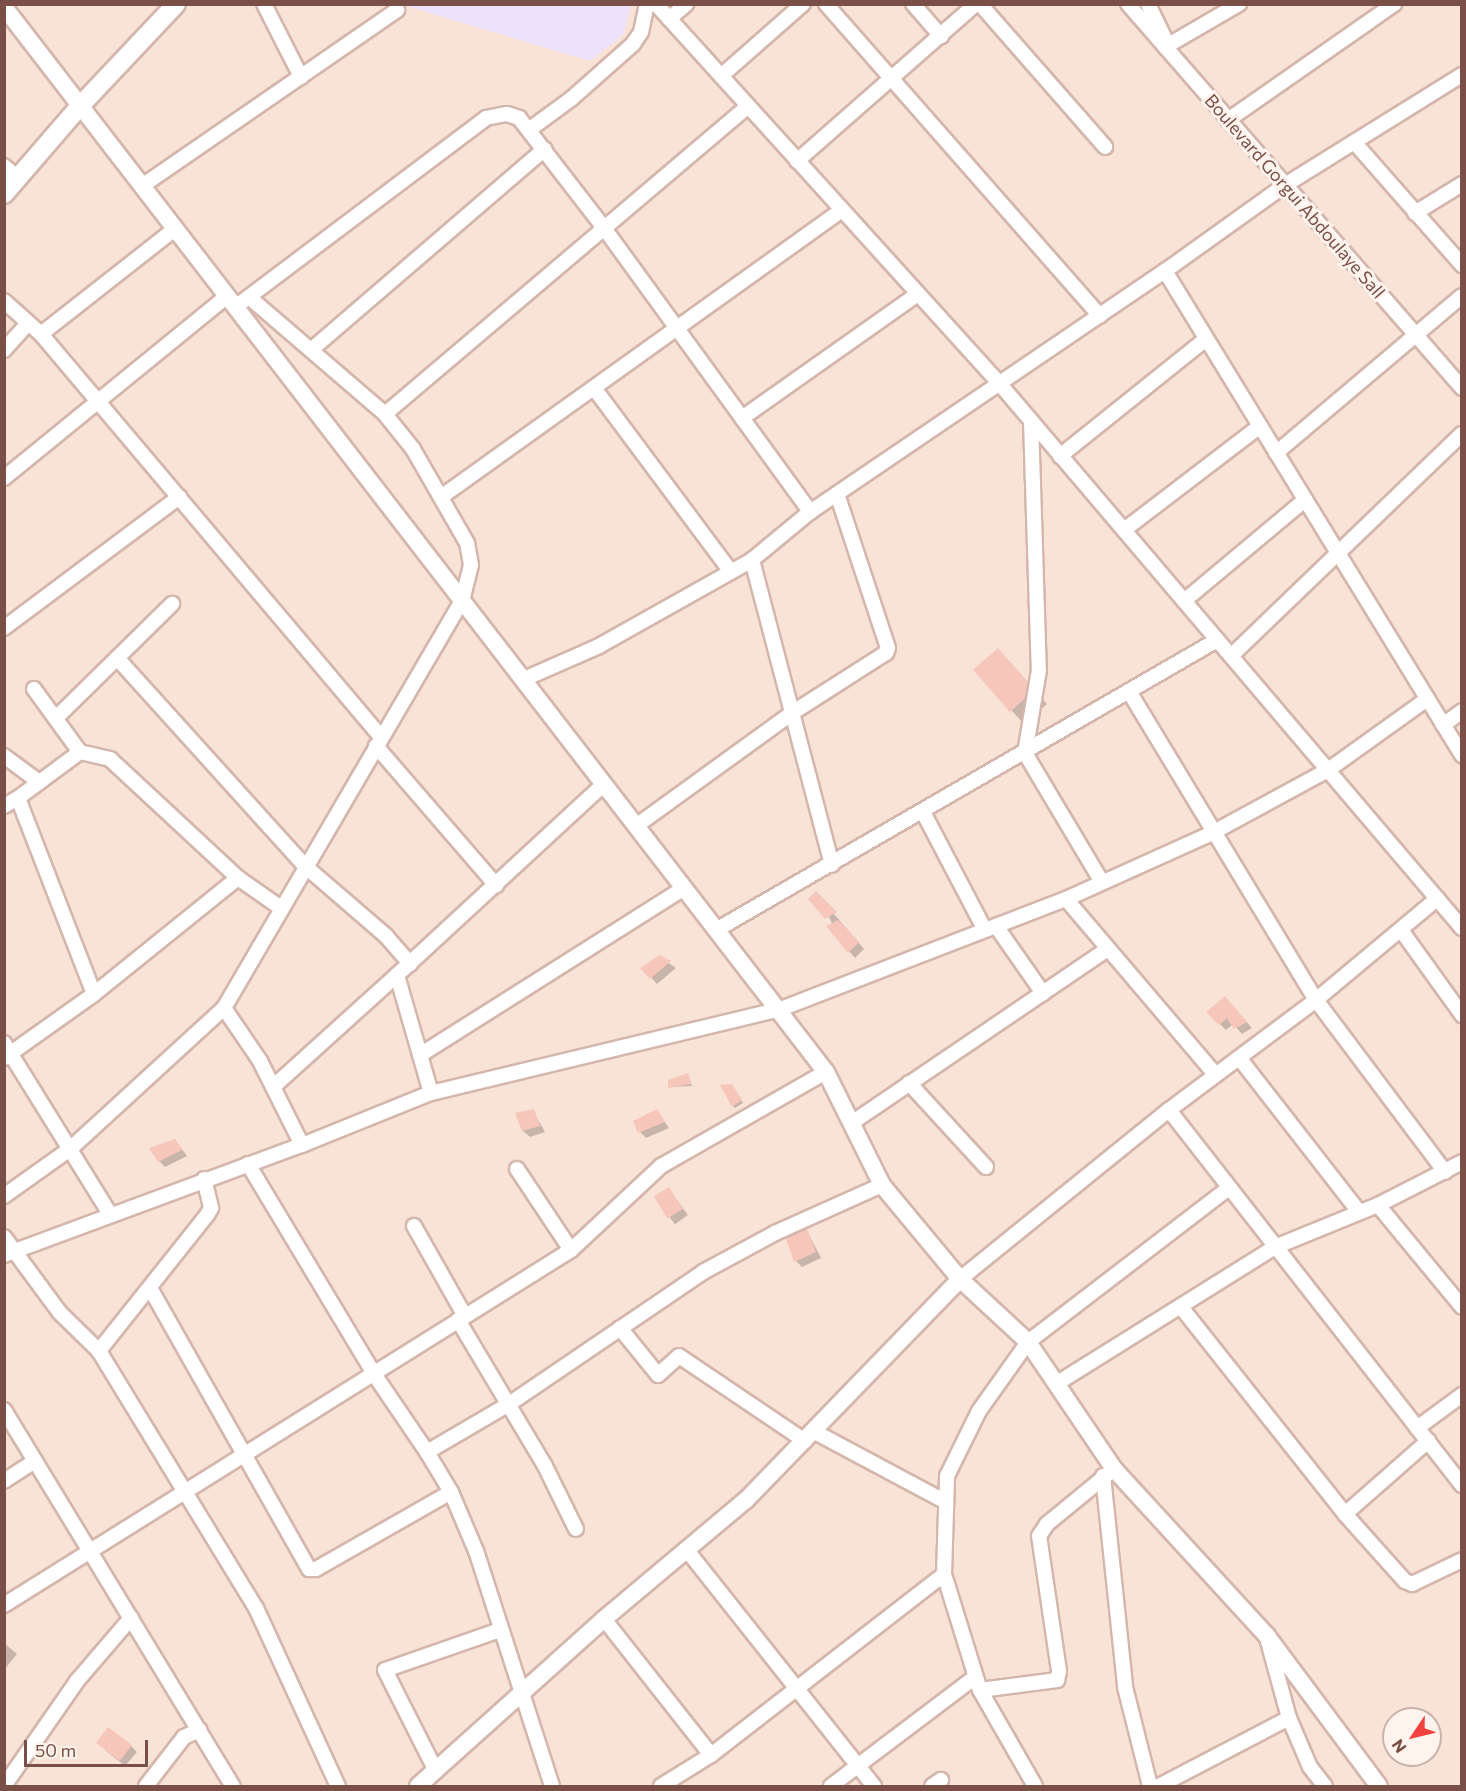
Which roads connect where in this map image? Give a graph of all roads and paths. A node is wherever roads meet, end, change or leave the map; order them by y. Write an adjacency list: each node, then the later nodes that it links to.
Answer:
1 (176, 4): 23 (main road)
2 (264, 4): 21 (street)
3 (647, 4): 26 (street)
4 (656, 4): 16 (street)
5 (686, 4): 16 (street)
6 (803, 4): 20 (street)
7 (826, 4): 22 (street)
8 (913, 4): 17 (street)
9 (978, 4): 17 (street); 28 (street)
10 (1128, 4): 18 (street, Boulevard Gorgui Abdoulaye Sall)
11 (1148, 4): 18 (street)
12 (1239, 4): 18 (street)
13 (1394, 4): 25 (street)
14 (4, 7): 23 (street)
15 (397, 10): 21 (street)
16 (669, 19): 20 (street)
17 (940, 36): 22 (street)
18 (1166, 46): 25 (street, Boulevard Gorgui Abdoulaye Sall)
19 (1461, 75): 27 (street)
20 (721, 76): 24 (street)
21 (301, 77): 34 (street)
22 (891, 79): 30 (street); 46 (street)
23 (80, 106): 31 (main road); 34 (street)
24 (748, 106): 30 (street); 38 (street)
25 (1228, 120): 33 (street, Boulevard Gorgui Abdoulaye Sall)
26 (530, 129): 29 (street); 44 (street)
27 (1353, 142): 33 (street); 37 (street)
28 (1105, 147)
29 (545, 149): 38 (street); 53 (street)
30 (797, 161): 36 (street)
31 (11, 172): 35 (main road)
32 (1461, 184): 37 (street)
33 (1285, 185): 41 (street); 50 (street, Boulevard Gorgui Abdoulaye Sall)
34 (142, 186): 39 (street)
35 (4, 194)
36 (842, 210): 42 (street); 48 (street)
37 (1415, 213): 40 (street)
38 (604, 228): 48 (street); 58 (street)
39 (175, 229): 44 (street); 49 (street)
40 (1461, 265)
41 (1165, 272): 46 (street); 51 (street)
42 (918, 294): 54 (street); 59 (street)
43 (1461, 296): 50 (street)
44 (237, 300): 53 (street); 57 (street); 75 (street)
45 (4, 301): 47 (street)
46 (1100, 316): 54 (street)
47 (28, 322): 49 (street); 52 (street)
48 (678, 329): 55 (street); 59 (street)
49 (41, 334): 57 (street)
50 (1416, 335): 56 (street, Boulevard Gorgui Abdoulaye Sall); 63 (street)
51 (1206, 339): 61 (street); 64 (street)
52 (4, 350)
53 (311, 350): 58 (street)
54 (999, 383): 60 (street); 66 (street)
55 (594, 388): 68 (street); 74 (street)
56 (1461, 388)
57 (97, 400): 65 (street); 67 (street)
58 (385, 414): 68 (street)
59 (742, 418): 70 (street)
60 (1031, 422): 64 (street); 92 (street)
61 (1260, 426): 63 (street); 71 (street)
62 (1461, 434): 72 (street)
63 (1276, 453): 69 (street)
64 (1060, 456): 71 (street)
65 (4, 478)
66 (837, 494): 70 (street); 87 (street)
67 (178, 497): 78 (street); 90 (street)
68 (441, 497): 75 (street)
69 (1305, 500): 72 (street); 76 (street)
70 (810, 512): 73 (street)
71 (1124, 530): 76 (street)
72 (1336, 553): 80 (street); 85 (street)
73 (752, 560): 74 (street); 87 (street)
74 (731, 572): 82 (street)
75 (462, 601): 82 (street); 90 (street)
76 (1184, 602): 79 (street)
77 (172, 604): 81 (street)
78 (4, 628)
79 (1217, 640): 80 (street); 84 (street)
80 (1231, 656): 95 (street)
81 (117, 658): 88 (street); 104 (street)
82 (524, 679): 97 (street)
83 (34, 689): 88 (street)
84 (1130, 693): 92 (street); 102 (street)
85 (1427, 699): 89 (street); 95 (street)
86 (1461, 711): 89 (street)
87 (792, 714): 101 (street); 103 (street)
88 (56, 718): 91 (street)
89 (1443, 725): 93 (street)
90 (379, 741): 104 (street); 107 (street)
91 (80, 752): 96 (street); 105 (street)
92 (1025, 753): 100 (street); 106 (street)
93 (1461, 755)
94 (4, 756): 96 (street)
95 (1328, 770): 102 (street); 110 (street)
96 (39, 782): 98 (street)
97 (604, 784): 101 (street); 107 (street)
98 (18, 798): 99 (street); 120 (street)
99 (4, 806)
100 (923, 812): 103 (street); 112 (street)
101 (636, 826): 108 (street)
102 (1212, 833): 106 (street); 121 (street)
103 (832, 865): 114 (street)
104 (305, 866): 111 (street); 117 (street)
105 (238, 878): 111 (street); 120 (street)
106 (1102, 882): 109 (street)
107 (496, 885): 117 (street)
108 (684, 888): 114 (street); 126 (street)
109 (1066, 899): 112 (street); 116 (street)
110 (1437, 899): 113 (street); 115 (street)
111 (280, 908): 122 (street)
112 (991, 928): 119 (street); 123 (street)
113 (1461, 928)
114 (716, 930): 123 (street)
115 (1401, 930): 121 (street); 124 (street)
116 (1108, 950): 119 (street); 129 (street)
117 (410, 964): 118 (street)
118 (397, 975): 126 (street); 131 (street)
119 (1043, 993): 130 (street)
120 (94, 994): 125 (street)
121 (1316, 1000): 127 (street); 141 (street)
122 (224, 1008): 131 (street); 136 (street)
123 (778, 1010): 128 (street); 132 (street)
124 (1461, 1015)
125 (7, 1052): 136 (street)
126 (420, 1055): 132 (street)
127 (1240, 1059): 129 (street); 147 (street)
128 (826, 1072): 134 (street); 152 (street)
129 (1215, 1074): 133 (street)
130 (909, 1083): 134 (street); 139 (street)
131 (273, 1087): 135 (street)
132 (431, 1093): 135 (street)
133 (1169, 1110): 144 (street); 154 (street)
134 (854, 1122): 143 (street)
135 (302, 1145): 138 (street)
136 (70, 1149): 145 (street); 148 (street)
137 (1461, 1162): 141 (street)
138 (248, 1164): 142 (street); 162 (street)
139 (986, 1167)
140 (517, 1169): 152 (street)
141 (1444, 1172): 146 (street)
142 (204, 1179): 148 (street); 155 (street)
143 (882, 1185): 154 (street); 159 (street)
144 (1229, 1188): 151 (street); 160 (street)
145 (4, 1196)
146 (1377, 1205): 147 (street); 157 (street)
147 (1359, 1212): 151 (street)
148 (110, 1214): 153 (street)
149 (414, 1226): 158 (street)
150 (4, 1237): 153 (street)
151 (1275, 1247): 156 (street); 167 (street)
152 (571, 1250): 158 (street)
153 (9, 1253): 161 (street)
154 (960, 1279): 160 (street); 168 (street)
155 (150, 1288): 161 (street); 171 (street)
156 (1181, 1307): 163 (street); 179 (street)
157 (1461, 1307)
158 (462, 1318): 162 (street); 165 (street)
159 (620, 1328): 165 (street); 168 (street)
160 (1029, 1342): 163 (street); 178 (street)
161 (99, 1351): 176 (street)
162 (374, 1374): 170 (street); 171 (street)
163 (1059, 1382): 173 (street)
164 (1461, 1395): 167 (street)
165 (509, 1404): 170 (street); 180 (street)
166 (4, 1410): 172 (street)
167 (1417, 1428): 169 (street)
168 (810, 1436): 178 (street); 181 (street)
169 (1428, 1442): 175 (street); 179 (street)
170 (428, 1452): 177 (street)
171 (243, 1456): 176 (street); 177 (street)
172 (35, 1461): 174 (street); 182 (street)
173 (1109, 1472): 189 (street); 190 (street); 208 (street)
174 (4, 1481)
175 (1461, 1485)
176 (187, 1491): 182 (street); 201 (street)
177 (451, 1492): 188 (street)
178 (944, 1501): 184 (street)
179 (1345, 1514): 183 (street)
180 (576, 1529)
181 (686, 1549): 187 (street); 191 (street)
182 (90, 1552): 185 (street); 186 (street)
183 (1461, 1560)
184 (945, 1574): 190 (street); 191 (street)
185 (4, 1605)
186 (131, 1618): 194 (street); 198 (street)
187 (604, 1619): 192 (street); 195 (street)
188 (500, 1630): 192 (street); 197 (street)
189 (1267, 1636): 193 (street); 211 (street)
190 (978, 1683): 196 (street); 207 (street)
191 (797, 1689): 195 (street); 196 (street)
192 (521, 1694): 197 (street); 203 (street)
193 (1289, 1718): 209 (street); 210 (street)
194 (198, 1730): 199 (street); 200 (street)
195 (711, 1755): 204 (street)
196 (857, 1766): 205 (street); 206 (street)
197 (436, 1771): 202 (street)
198 (5, 1784)
199 (146, 1786)
200 (233, 1786)
201 (338, 1786)
202 (418, 1786)
203 (552, 1786)
204 (661, 1786)
205 (831, 1786)
206 (874, 1786)
207 (1035, 1786)
208 (1150, 1786)
209 (1159, 1786)
210 (1325, 1786)
211 (1379, 1786)

